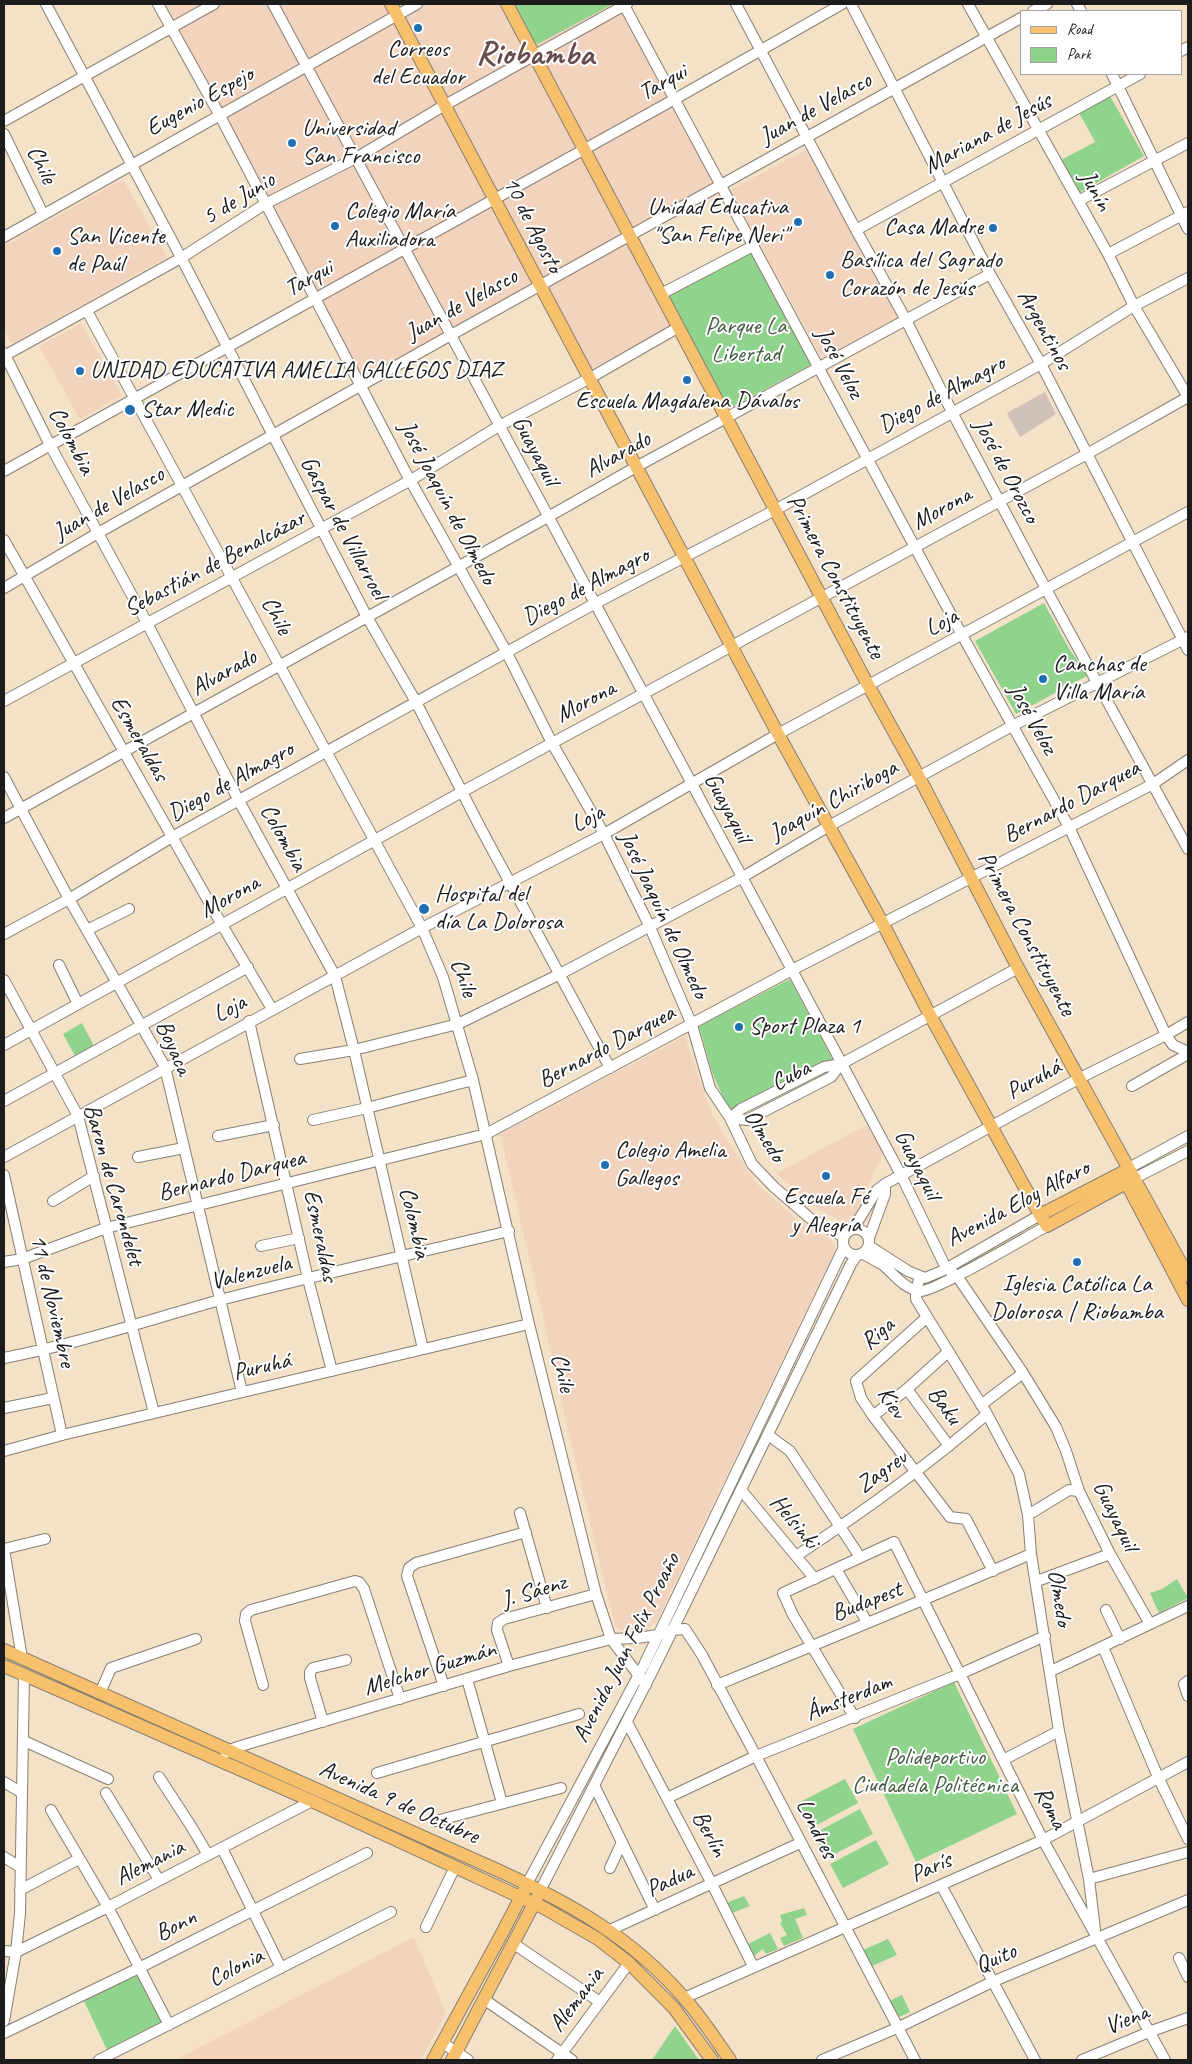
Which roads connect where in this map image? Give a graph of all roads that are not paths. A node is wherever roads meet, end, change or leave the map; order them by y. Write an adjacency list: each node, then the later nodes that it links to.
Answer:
1 (46, 4): 23 (street, Gaspar de Villarroel)
2 (158, 4): 16 (street, José Joaquín de Olmedo)
3 (214, 4): 16 (street)
4 (273, 4): 20 (street, Guayaquil)
5 (417, 4): 13 (street, Eugenio Espejo)
6 (507, 4): 19 (main road, Primera Constituyente)
7 (736, 4): 18 (street, José de Orozco)
8 (842, 4): 18 (street, Tarqui)
9 (851, 4): 25 (street, Argentinos)
10 (968, 4): 17 (street, Junín)
11 (1047, 4): 14 (street)
12 (626, 5): 19 (street, 5 de Junio); 26 (street, José Veloz)
13 (394, 9): 20 (street, Eugenio Espejo); 27 (main road, 10 de Agosto)
14 (1035, 10)
15 (1020, 19): 17 (street, Juan de Velasco)
16 (172, 27): 23 (street); 28 (street, José Joaquín de Olmedo)
17 (986, 38): 25 (street, Juan de Velasco); 30 (street, Junín)
18 (761, 50): 26 (street, Tarqui); 32 (street, José de Orozco)
19 (534, 56): 27 (street, 5 de Junio); 34 (main road, Primera Constituyente)
20 (307, 65): 28 (street, Eugenio Espejo); 35 (street, Guayaquil)
21 (1112, 75): 24 (street)
22 (1138, 75): 24 (street, Mariana de Jesús)
23 (84, 77): 29 (street); 37 (street, Gaspar de Villarroel)
24 (1118, 86): 30 (street, Mariana de Jesús); 36 (street)
25 (894, 89): 32 (street, Juan de Velasco); 38 (street, Argentinos)
26 (675, 99): 34 (street, Tarqui); 39 (street, José Veloz)
27 (445, 104): 35 (street, 5 de Junio); 40 (main road, 10 de Agosto)
28 (219, 114): 37 (street, Eugenio Espejo); 42 (street, José Joaquín de Olmedo)
29 (4, 121)
30 (1038, 130): 38 (street, Mariana de Jesús); 41 (street, Junín)
31 (4, 134): 43 (street, Chile)
32 (807, 137): 39 (street, Juan de Velasco); 46 (street, José de Orozco)
33 (1188, 143): 36 (street)
34 (584, 150): 40 (street, Tarqui); 47 (main road, Primera Constituyente)
35 (356, 158): 42 (street, 5 de Junio); 50 (street, Guayaquil)
36 (1154, 161): 41 (street); 44 (street)
37 (131, 164): 43 (street, Eugenio Espejo); 52 (street, Gaspar de Villarroel)
38 (944, 181): 46 (street, Mariana de Jesús); 53 (street, Argentinos)
39 (721, 185): 47 (street, Juan de Velasco); 49 (street, José Veloz)
40 (495, 199): 50 (street, Tarqui); 55 (main road, 10 de Agosto)
41 (1078, 201): 51 (street, Junín)
42 (265, 204): 52 (street, 5 de Junio); 57 (street, José Joaquín de Olmedo)
43 (43, 214): 48 (street, Eugenio Espejo)
44 (1185, 214): 45 (street); 51 (street)
45 (1188, 229)
46 (856, 230): 60 (street, José de Orozco)
47 (630, 235): 55 (street, Juan de Velasco); 56 (main road, Primera Constituyente)
48 (4, 237)
49 (753, 246): 56 (street); 66 (street, José Veloz)
50 (405, 249): 57 (street, Tarqui); 62 (street, Guayaquil)
51 (1108, 254): 58 (street, Junín)
52 (181, 258): 59 (street, 5 de Junio); 63 (street, Gaspar de Villarroel)
53 (990, 274): 60 (street, Alvarado); 65 (street, Argentinos)
54 (1188, 278): 58 (street, Diego de Almagro)
55 (539, 285): 62 (street, Juan de Velasco); 67 (main road, 10 de Agosto)
56 (661, 294): 61 (main road, Primera Constituyente)
57 (315, 299): 63 (street, Tarqui); 68 (street, José Joaquín de Olmedo)
58 (1134, 306): 65 (street, Diego de Almagro); 69 (street, Junín)
59 (87, 311): 64 (street, 5 de Junio); 70 (street, Chile)
60 (906, 320): 66 (street, Alvarado); 71 (street, José de Orozco)
61 (679, 327): 67 (street, Sebastián de Benalcázar); 72 (main road, Primera Constituyente)
62 (451, 334): 68 (street, Juan de Velasco); 73 (street, Guayaquil)
63 (226, 348): 70 (street, Tarqui); 74 (street, Gaspar de Villarroel)
64 (4, 355): 75 (street, Colombia)
65 (1041, 364): 71 (street, Diego de Almagro); 76 (street, Argentinos)
66 (818, 367): 72 (street, Alvarado); 77 (street, José Veloz)
67 (590, 378): 73 (street, Sebastián de Benalcázar); 78 (main road, 10 de Agosto)
68 (361, 385): 74 (street, Juan de Velasco); 80 (street, José Joaquín de Olmedo)
69 (1188, 397): 76 (street, Morona)
70 (134, 399): 75 (street, Tarqui); 81 (street, Chile)
71 (952, 412): 77 (street, Diego de Almagro); 82 (street, José de Orozco)
72 (727, 417): 78 (street, Alvarado); 83 (main road, Primera Constituyente)
73 (499, 426): 80 (street, Sebastián de Benalcázar); 85 (street, Guayaquil)
74 (272, 436): 81 (street, Juan de Velasco); 86 (street, Gaspar de Villarroel)
75 (50, 446): 79 (street, Tarqui); 87 (street, Colombia)
76 (1087, 454): 82 (street, Morona); 89 (street, Argentinos)
77 (867, 458): 83 (street, Diego de Almagro); 90 (street, José Veloz)
78 (636, 467): 85 (street, Alvarado); 91 (main road, 10 de Agosto)
79 (4, 471)
80 (411, 480): 86 (street, Sebastián de Benalcázar); 92 (street, José Joaquín de Olmedo)
81 (182, 486): 87 (street, Juan de Velasco); 94 (street, Chile)
82 (999, 501): 90 (street, Morona); 96 (street, José de Orozco)
83 (775, 510): 91 (street, Diego de Almagro); 97 (main road, Primera Constituyente)
84 (1188, 512): 89 (street, Loja)
85 (548, 517): 92 (street, Alvarado); 98 (street, Guayaquil)
86 (322, 529): 94 (street, Sebastián de Benalcázar); 99 (street, Gaspar de Villarroel)
87 (98, 532): 93 (street, Juan de Velasco); 100 (street, Colombia)
88 (4, 540): 93 (street, Esmeraldas)
89 (1133, 542): 96 (street, Loja); 102 (street, Argentinos)
90 (915, 547): 97 (street, Morona); 101 (street, José Veloz)
91 (685, 557): 98 (street, Diego de Almagro); 103 (main road, 10 de Agosto)
92 (458, 567): 99 (street, Alvarado); 105 (street, José Joaquín de Olmedo)
93 (24, 577): 95 (street, Juan de Velasco); 106 (street, Esmeraldas)
94 (232, 577): 100 (street, Sebastián de Benalcázar); 107 (street, Chile)
95 (4, 588)
96 (1046, 589): 101 (street, Loja); 109 (street, José de Orozco)
97 (822, 597): 103 (street, Morona); 108 (main road, Primera Constituyente)
98 (594, 604): 105 (street, Diego de Almagro); 110 (street, Guayaquil)
99 (367, 617): 107 (street, Alvarado); 112 (street, Gaspar de Villarroel)
100 (147, 623): 106 (street, Sebastián de Benalcázar); 113 (street, Colombia)
101 (962, 635): 108 (street, Loja); 114 (street, José Veloz)
102 (1186, 638): 104 (street, Argentinos); 109 (street, Joaquín Chiriboga)
103 (732, 646): 110 (street, Morona); 115 (main road, 10 de Agosto)
104 (1188, 650)
105 (507, 653): 112 (street, Diego de Almagro); 116 (street, José Joaquín de Olmedo)
106 (73, 664): 111 (street, Sebastián de Benalcázar); 117 (street, Esmeraldas)
107 (279, 666): 113 (street, Alvarado); 118 (street, Chile)
108 (868, 685): 115 (street, Loja); 121 (main road, Primera Constituyente)
109 (1097, 685): 114 (street, Joaquín Chiriboga); 123 (street, José de Orozco)
110 (643, 695): 116 (street, Morona); 122 (street, Guayaquil)
111 (4, 701)
112 (416, 702): 118 (street, Diego de Almagro); 124 (street, Gaspar de Villarroel)
113 (193, 713): 117 (street, Alvarado); 125 (street, Colombia)
114 (1012, 726): 121 (street, Joaquín Chiriboga); 129 (street, José Veloz)
115 (778, 734): 122 (street, Loja); 128 (main road, 10 de Agosto)
116 (552, 743): 124 (street, Morona); 130 (street, José Joaquín de Olmedo)
117 (123, 751): 126 (street, Alvarado); 131 (street, Esmeraldas)
118 (326, 753): 125 (street, Diego de Almagro); 132 (street, Chile)
119 (1188, 760): 123 (street, Bernardo Darquea)
120 (4, 777): 126 (street, Boyaca)
121 (919, 777): 128 (street, Joaquín Chiriboga); 134 (main road, Primera Constituyente)
122 (692, 783): 130 (street, Loja); 135 (street, Guayaquil)
123 (1153, 784): 129 (street, Bernardo Darquea); 133 (street, José de Orozco)
124 (462, 791): 132 (street, Morona); 136 (street, Gaspar de Villarroel)
125 (239, 800): 131 (street, Diego de Almagro); 137 (street, Colombia)
126 (21, 808): 127 (street, Alvarado); 138 (street, Boyaca)
127 (4, 818)
128 (829, 826): 135 (street, Joaquín Chiriboga); 140 (main road, 10 de Agosto)
129 (1068, 827): 134 (street, Bernardo Darquea); 163 (street, José Veloz)
130 (604, 834): 136 (street, Loja); 142 (street, José Joaquín de Olmedo)
131 (172, 837): 138 (street, Diego de Almagro); 141 (street, Esmeraldas)
132 (374, 841): 137 (street, Morona); 143 (street, Chile)
133 (1188, 849)
134 (971, 877): 140 (street, Bernardo Darquea); 148 (main road, Primera Constituyente)
135 (741, 878): 142 (street, Joaquín Chiriboga); 149 (street, Guayaquil)
136 (511, 881): 143 (street, Loja); 150 (street, Gaspar de Villarroel)
137 (288, 887): 141 (street, Morona); 151 (street, Colombia)
138 (69, 899): 144 (street, Boyaca); 145 (street, Diego de Almagro)
139 (130, 909): 144 (street)
140 (883, 924): 149 (street, Bernardo Darquea); 156 (main road, 10 de Agosto)
141 (222, 925): 147 (street, Esmeraldas); 153 (street, Morona)
142 (649, 925): 150 (street, Joaquín Chiriboga); 160 (street, José Joaquín de Olmedo)
143 (422, 928): 151 (street, Loja); 159 (street, Chile)
144 (87, 930): 153 (street, Boyaca)
145 (4, 934)
146 (59, 965): 154 (street)
147 (248, 967): 155 (street, Esmeraldas); 161 (street)
148 (1018, 968): 156 (street, Cuba); 173 (main road, Primera Constituyente)
149 (792, 970): 160 (street, Bernardo Darquea); 169 (street, Guayaquil)
150 (560, 974): 159 (street, Joaquín Chiriboga); 171 (street, Gaspar de Villarroel)
151 (335, 976): 155 (street, Loja); 166 (street, Colombia)
152 (4, 980): 162 (street, Baron de Carondelet)
153 (117, 983): 154 (street, Morona); 161 (street, Boyaca)
154 (78, 1004): 162 (street, Morona)
155 (272, 1009): 157 (street, Loja)
156 (931, 1017): 169 (street, Cuba); 182 (main road, 10 de Agosto)
157 (250, 1021): 170 (street, Loja); 181 (street, Esmeraldas)
158 (1188, 1022): 163 (street, Puruhá)
159 (458, 1024): 166 (street, Joaquín Chiriboga); 174 (street, Chile)
160 (692, 1024): 171 (street, Bernardo Darquea); 179 (street, Olmedo)
161 (142, 1026): 170 (street, Boyaca); 172 (street)
162 (31, 1030): 164 (street, Morona); 172 (street, Baron de Carondelet)
163 (1166, 1035): 165 (street); 167 (street); 173 (street, Puruhá)
164 (4, 1045)
165 (1188, 1045)
166 (354, 1050): 168 (street, Joaquín Chiriboga); 177 (street, Colombia)
167 (1188, 1053): 175 (street)
168 (300, 1059)
169 (841, 1064): 179 (street, Cuba); 192 (street, Guayaquil)
170 (165, 1067): 178 (street, Loja); 186 (street, Boyaca)
171 (610, 1068): 183 (street, Bernardo Darquea)
172 (54, 1074): 176 (street); 178 (street, Baron de Carondelet)
173 (1080, 1078): 182 (street, Puruhá); 194 (main road, Primera Constituyente)
174 (473, 1080): 177 (street); 183 (street, Chile)
175 (1132, 1086)
176 (4, 1101)
177 (367, 1108): 180 (street); 190 (street, Colombia)
178 (78, 1116): 188 (street, Loja); 193 (street, Baron de Carondelet)
179 (730, 1118): 204 (street, Olmedo)
180 (313, 1120)
181 (274, 1125): 184 (street); 195 (street, Esmeraldas)
182 (990, 1126): 192 (street, Puruhá); 199 (main road, 10 de Agosto)
183 (486, 1134): 190 (street, Bernardo Darquea); 202 (street, Chile)
184 (218, 1136)
185 (1188, 1136): 194 (street, Avenida Eloy Alfaro)
186 (184, 1148): 189 (street); 198 (street, Boyaca)
187 (1188, 1151): 194 (street, Avenida Eloy Alfaro)
188 (4, 1157)
189 (138, 1157)
190 (379, 1160): 195 (street, Bernardo Darquea); 207 (street, Colombia)
191 (4, 1175): 209 (street, 11 de Noviembre)
192 (901, 1175): 196 (street); 211 (street, Guayaquil)
193 (94, 1176): 197 (street); 200 (street, Baron de Carondelet)
194 (1128, 1176): 199 (main road, Avenida Eloy Alfaro); 208 (main road); 218 (main road)
195 (287, 1182): 198 (street, Bernardo Darquea); 203 (street, Esmeraldas)
196 (886, 1184): 201 (street); 206 (street, Avenida Juan Felix Proaño)
197 (53, 1201)
198 (198, 1206): 200 (street, Bernardo Darquea); 217 (street, Boyaca)
199 (1043, 1221): 211 (street, Avenida Eloy Alfaro); 212 (street, Avenida Eloy Alfaro)
200 (106, 1228): 209 (street, Bernardo Darquea); 221 (street, Baron de Carondelet)
201 (854, 1229): 204 (street); 206 (street)
202 (509, 1232): 207 (street, Valenzuela); 220 (street, Chile)
203 (299, 1238): 205 (street); 215 (street, Esmeraldas)
204 (844, 1242): 206 (street, Olmedo); 265 (street, Avenida Juan Felix Proaño)
205 (261, 1246)
206 (864, 1248): 214 (street); 216 (street); 237 (street, Avenida Juan Felix Proaño)
207 (402, 1257): 215 (street, Valenzuela); 222 (street, Colombia)
208 (1184, 1257): 213 (main road)
209 (22, 1259): 210 (street, Bernardo Darquea); 223 (street, 11 de Noviembre)
210 (4, 1262)
211 (946, 1268): 212 (street, Guayaquil); 214 (street, Avenida Eloy Alfaro)
212 (958, 1276): 216 (street, Avenida Eloy Alfaro); 227 (street, Guayaquil)
213 (1188, 1276)
214 (920, 1277): 216 (street)
215 (308, 1279): 217 (street, Valenzuela); 226 (street, Esmeraldas)
216 (918, 1291): 219 (street, Olmedo)
217 (220, 1300): 221 (street, Valenzuela); 230 (street, Boyaca)
218 (1188, 1300)
219 (926, 1318): 224 (street, Olmedo); 228 (street, Riga)
220 (529, 1324): 222 (street, Puruhá); 257 (street, Chile)
221 (132, 1327): 223 (street, Valenzuela); 234 (street, Baron de Carondelet)
222 (423, 1349): 226 (street, Puruhá)
223 (43, 1351): 225 (street, Valenzuela); 231 (street, 11 de Noviembre)
224 (948, 1352): 229 (street); 233 (street, Olmedo)
225 (4, 1358)
226 (332, 1371): 230 (street, Puruhá)
227 (1023, 1373): 233 (street, Zagrev); 242 (street, Guayaquil)
228 (856, 1381): 235 (street, Kiev)
229 (908, 1389): 235 (street); 238 (street, Baku)
230 (242, 1392): 234 (street, Puruhá)
231 (53, 1398): 232 (street); 236 (street, 11 de Noviembre)
232 (4, 1408)
233 (984, 1409): 238 (street, Zagrev); 244 (street, Olmedo)
234 (154, 1413): 236 (street, Puruhá)
235 (873, 1416): 240 (street, Kiev)
236 (62, 1435): 239 (street, Puruhá)
237 (768, 1435): 241 (street, Avenida Juan Felix Proaño); 245 (street)
238 (949, 1446): 240 (street, Zagrev)
239 (4, 1451)
240 (916, 1471): 245 (street, Zagrev); 254 (street, Kiev)
241 (742, 1491): 251 (street, Helsinki); 264 (street, Avenida Juan Felix Proaño)
242 (1079, 1491): 244 (street); 250 (street, Guayaquil)
243 (520, 1513): 246 (street)
244 (1028, 1515): 249 (street, Olmedo)
245 (840, 1527): 251 (street, Zagrev); 252 (street)
246 (526, 1532): 259 (street); 285 (street)
247 (45, 1539): 248 (street)
248 (4, 1549): 273 (street)
249 (1031, 1554): 254 (street, Budapest); 256 (street, Olmedo)
250 (1110, 1554): 256 (street); 263 (street, Guayaquil)
251 (796, 1556): 255 (street, Helsinki)
252 (860, 1557): 253 (street); 258 (street, Roma)
253 (836, 1569): 255 (street); 262 (street)
254 (993, 1571): 258 (street, Budapest)
255 (816, 1579): 270 (street)
256 (1036, 1581): 266 (street, Olmedo)
257 (596, 1594): 259 (street, J. Sáenz); 267 (street, Chile)
258 (923, 1602): 262 (street, Budapest); 279 (street, Roma)
259 (547, 1608): 276 (street, J. Sáenz)
260 (1188, 1608): 263 (street)
261 (1106, 1610): 269 (street)
262 (867, 1622): 270 (street, Budapest)
263 (1150, 1624): 269 (street)
264 (672, 1630): 265 (street, Melchor Guzmán); 284 (street, Avenida Juan Felix Proaño); 286 (street, Londres)
265 (658, 1635): 267 (street, Melchor Guzmán); 280 (street, Avenida Juan Felix Proaño)
266 (1045, 1636): 277 (street, Olmedo); 279 (street, Ámsterdam)
267 (611, 1638): 276 (street, Melchor Guzmán); 280 (street, Chile)
268 (196, 1639): 287 (street)
269 (1120, 1639): 271 (street)
270 (811, 1646): 286 (street, Budapest); 291 (street)
271 (1103, 1647): 277 (street); 304 (street)
272 (4, 1650): 273 (main road, Avenida 9 de Octubre)
273 (22, 1658): 287 (main road, Avenida 9 de Octubre)
274 (346, 1660): 292 (street)
275 (4, 1666): 278 (main road, Avenida 9 de Octubre)
276 (509, 1666): 281 (street, Melchor Guzmán)
277 (1051, 1671): 294 (street, Olmedo)
278 (24, 1674): 295 (street); 299 (main road, Avenida 9 de Octubre)
279 (960, 1674): 291 (street, Ámsterdam); 300 (street, Roma)
280 (638, 1675): 284 (street, Chile); 335 (street, Avenida Juan Felix Proaño)
281 (467, 1680): 285 (street, Melchor Guzmán); 296 (street)
282 (1188, 1681): 288 (street)
283 (263, 1685): 289 (street)
284 (646, 1685): 293 (street, Avenida Juan Felix Proaño)
285 (444, 1686): 289 (street, Melchor Guzmán)
286 (717, 1686): 298 (street, Londres)
287 (100, 1693): 297 (main road, Avenida 9 de Octubre)
288 (1188, 1696)
289 (400, 1699): 292 (street, Melchor Guzmán)
290 (579, 1714): 296 (street)
291 (854, 1718): 298 (street, Ámsterdam)
292 (323, 1722): 297 (street, Melchor Guzmán)
293 (627, 1722): 307 (street, Avenida Juan Felix Proaño); 311 (street, Berlín)
294 (1059, 1731): 300 (street); 316 (street, Olmedo)
295 (24, 1741): 305 (street); 309 (street)
296 (485, 1743): 302 (street); 313 (street)
297 (229, 1750): 299 (street, Melchor Guzmán); 335 (main road, Avenida 9 de Octubre)
298 (756, 1756): 311 (street, Ámsterdam); 320 (street, Londres)
299 (219, 1760): 312 (main road, Avenida 9 de Octubre)
300 (1003, 1760): 318 (street, Roma)
301 (1188, 1762): 304 (street, París)
302 (377, 1773)
303 (159, 1777): 324 (street)
304 (1158, 1777): 316 (street, París); 317 (street)
305 (108, 1779)
306 (4, 1782): 309 (street)
307 (595, 1787): 319 (street); 336 (street, Avenida Juan Felix Proaño)
308 (561, 1788): 313 (street)
309 (22, 1792): 327 (street)
310 (106, 1793): 330 (street)
311 (667, 1798): 332 (street, Berlín)
312 (312, 1801): 321 (street, Alemania); 328 (main road, Avenida 9 de Octubre)
313 (502, 1803): 315 (street)
314 (51, 1810): 326 (street)
315 (436, 1821)
316 (1076, 1822): 318 (street, París); 331 (street, Olmedo)
317 (1188, 1838)
318 (1043, 1840): 333 (street, París); 346 (street, Roma)
319 (622, 1842): 329 (street); 341 (street)
320 (800, 1843): 332 (street, Padua); 344 (street, Londres)
321 (222, 1848): 324 (street, Alemania); 340 (street)
322 (1188, 1852): 331 (street)
323 (367, 1853): 340 (street, Bonn)
324 (208, 1855): 330 (street, Alemania)
325 (4, 1857): 327 (street)
326 (79, 1859): 334 (street); 339 (street)
327 (20, 1867): 334 (street)
328 (455, 1867): 335 (main road, Avenida 9 de Octubre); 343 (street)
329 (610, 1868)
330 (160, 1880): 339 (street, Alemania)
331 (1089, 1880): 346 (street, Olmedo)
332 (712, 1884): 341 (street, Padua); 352 (street, Berlín)
333 (940, 1886): 344 (street, París); 356 (street)
334 (20, 1890): 349 (street)
335 (524, 1890): 336 (main road, Avenida 9 de Octubre); 338 (main road, Avenida 9 de Octubre); 366 (main road, Avenida Juan Felix Proaño)
336 (540, 1891): 338 (main road, Avenida Juan Felix Proaño); 345 (main road, Avenida 9 de Octubre)
337 (1188, 1900): 346 (street, Quito)
338 (534, 1903): 347 (main road, Avenida Juan Felix Proaño); 351 (main road, Avenida 9 de Octubre)
339 (108, 1907): 349 (street, Alemania); 353 (street)
340 (252, 1910): 353 (street, Bonn); 354 (street)
341 (655, 1910): 345 (street, Padua)
342 (391, 1912): 354 (street, Colonia)
343 (426, 1927)
344 (844, 1927): 352 (street, París); 363 (street, Londres)
345 (610, 1930): 357 (main road, Avenida 9 de Octubre)
346 (1096, 1937): 356 (street, Quito); 364 (street, Roma)
347 (514, 1944): 358 (main road, Avenida Juan Felix Proaño); 359 (street)
348 (4, 1951): 349 (street)
349 (16, 1952): 361 (street)
350 (1179, 1958): 355 (street)
351 (630, 1964): 359 (street, Alemania); 373 (main road, Avenida 9 de Octubre)
352 (753, 1966): 357 (street, París)
353 (139, 1968): 362 (street); 365 (street, Bonn)
354 (281, 1968): 362 (street, Colonia)
355 (1188, 1977)
356 (992, 1982): 363 (street, Quito); 377 (street)
357 (684, 1998): 374 (main road, Avenida 9 de Octubre)
358 (485, 2000): 367 (main road, Avenida Juan Felix Proaño); 368 (street)
359 (600, 2002): 368 (street, Alemania)
360 (1188, 2018): 364 (street, Viena)
361 (4, 2021)
362 (169, 2025): 369 (street, Colonia)
363 (897, 2028): 375 (street, Quito); 376 (street, Londres)
364 (1149, 2032): 378 (street, Viena); 379 (street, Roma)
365 (4, 2033)
366 (442, 2043): 367 (street); 370 (main road, Avenida Juan Felix Proaño)
367 (455, 2056): 371 (street)
368 (560, 2057): 372 (street)
369 (99, 2060)
370 (433, 2060)
371 (468, 2060)
372 (572, 2060)
373 (712, 2060)
374 (730, 2060)
375 (822, 2060)
376 (915, 2060)
377 (1035, 2060)
378 (1082, 2060)
379 (1165, 2060)

